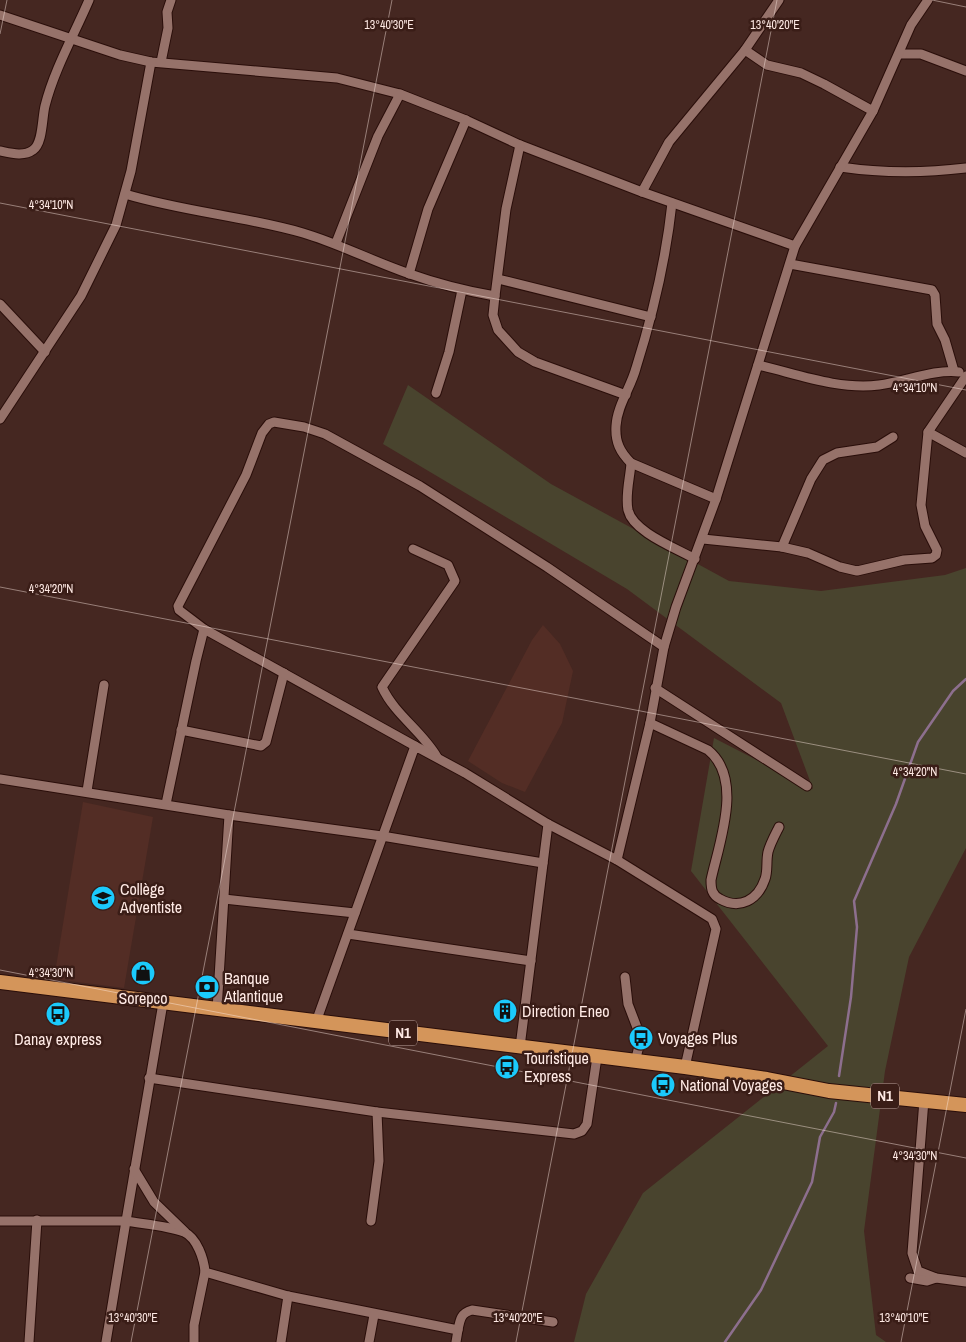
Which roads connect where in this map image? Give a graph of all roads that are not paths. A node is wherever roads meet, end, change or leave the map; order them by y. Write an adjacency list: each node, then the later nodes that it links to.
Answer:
1 (89, 0): 6 (street)
2 (171, 0): 10 (street)
3 (779, 0): 7 (street)
4 (928, 0): 8 (street)
5 (0, 15): 6 (street)
6 (73, 38): 9 (street); 16 (street)
7 (745, 50): 13 (street); 19 (street)
8 (899, 54): 11 (street); 13 (street)
9 (151, 62): 10 (street); 20 (street)
10 (161, 62): 12 (street)
11 (966, 71)
12 (400, 94): 14 (street); 22 (street)
13 (873, 111): 17 (street)
14 (466, 120): 15 (street); 25 (street)
15 (520, 145): 19 (street); 26 (street)
16 (0, 151)
17 (840, 167): 18 (street); 23 (street)
18 (966, 168)
19 (642, 192): 21 (street)
20 (125, 194): 22 (street); 31 (street)
21 (672, 203): 23 (street); 30 (street)
22 (336, 243): 25 (street)
23 (795, 246): 24 (street)
24 (790, 264): 32 (street); 33 (street)
25 (409, 274): 27 (street)
26 (498, 279): 28 (street); 30 (street)
27 (462, 290): 28 (street); 35 (street)
28 (495, 296): 36 (street)
29 (0, 304): 31 (street)
30 (651, 317): 36 (street)
31 (45, 352): 37 (street)
32 (758, 365): 33 (street); 42 (street)
33 (954, 371): 34 (street)
34 (966, 374): 38 (street)
35 (436, 393)
36 (626, 395): 41 (street)
37 (0, 420)
38 (928, 432): 40 (street); 44 (street)
39 (893, 437): 44 (street)
40 (966, 453)
41 (631, 463): 42 (street); 46 (street)
42 (716, 499): 43 (street)
43 (703, 539): 44 (street); 46 (street)
44 (782, 547)
45 (413, 549): 55 (street)
46 (695, 559): 48 (street)
47 (204, 629): 48 (street); 49 (street); 53 (street)
48 (664, 647): 51 (street)
49 (284, 673): 53 (street); 54 (street)
50 (104, 685): 58 (street)
51 (654, 688): 52 (street); 57 (street)
52 (650, 722): 62 (street); 64 (street)
53 (181, 730): 59 (street)
54 (415, 746): 55 (street); 63 (street)
55 (437, 758): 61 (street)
56 (0, 778): 58 (street)
57 (807, 786)
58 (87, 791): 59 (street)
59 (166, 804): 60 (street)
60 (229, 815): 63 (street); 66 (street)
61 (548, 824): 64 (street); 65 (street)
62 (779, 827)
63 (382, 836): 65 (street); 67 (street)
64 (617, 860): 78 (street)
65 (543, 863): 69 (street)
66 (224, 899): 67 (street); 73 (street)
67 (355, 913): 68 (street)
68 (348, 934): 69 (street); 74 (street)
69 (531, 961): 75 (street)
70 (625, 977): 77 (street)
71 (0, 982): 72 (highway, N1)
72 (163, 1002): 73 (highway, N1); 79 (street)
73 (217, 1010): 74 (highway, N1)
74 (316, 1022): 75 (highway, N1)
75 (520, 1047): 76 (highway, N1)
76 (597, 1057): 77 (highway, N1); 82 (street)
77 (634, 1062): 78 (highway, N1)
78 (685, 1067): 80 (highway, N1)
79 (149, 1078): 82 (street); 83 (street)
80 (924, 1100): 81 (highway, N1); 91 (street)
81 (966, 1105)
82 (377, 1112): 87 (street)
83 (134, 1169): 86 (street); 88 (street)
84 (36, 1220): 85 (street); 86 (street); 97 (street)
85 (0, 1221)
86 (126, 1221): 88 (street); 98 (street)
87 (371, 1221)
88 (185, 1232): 89 (street)
89 (205, 1272): 93 (street); 99 (street)
90 (910, 1278): 91 (street)
91 (936, 1278): 92 (street)
92 (966, 1282)
93 (288, 1296): 94 (street); 100 (street)
94 (374, 1315): 96 (street); 101 (street)
95 (553, 1322): 96 (street)
96 (458, 1330): 102 (street)
97 (29, 1342)
98 (106, 1342)
99 (194, 1342)
100 (281, 1342)
101 (369, 1342)
102 (456, 1342)

